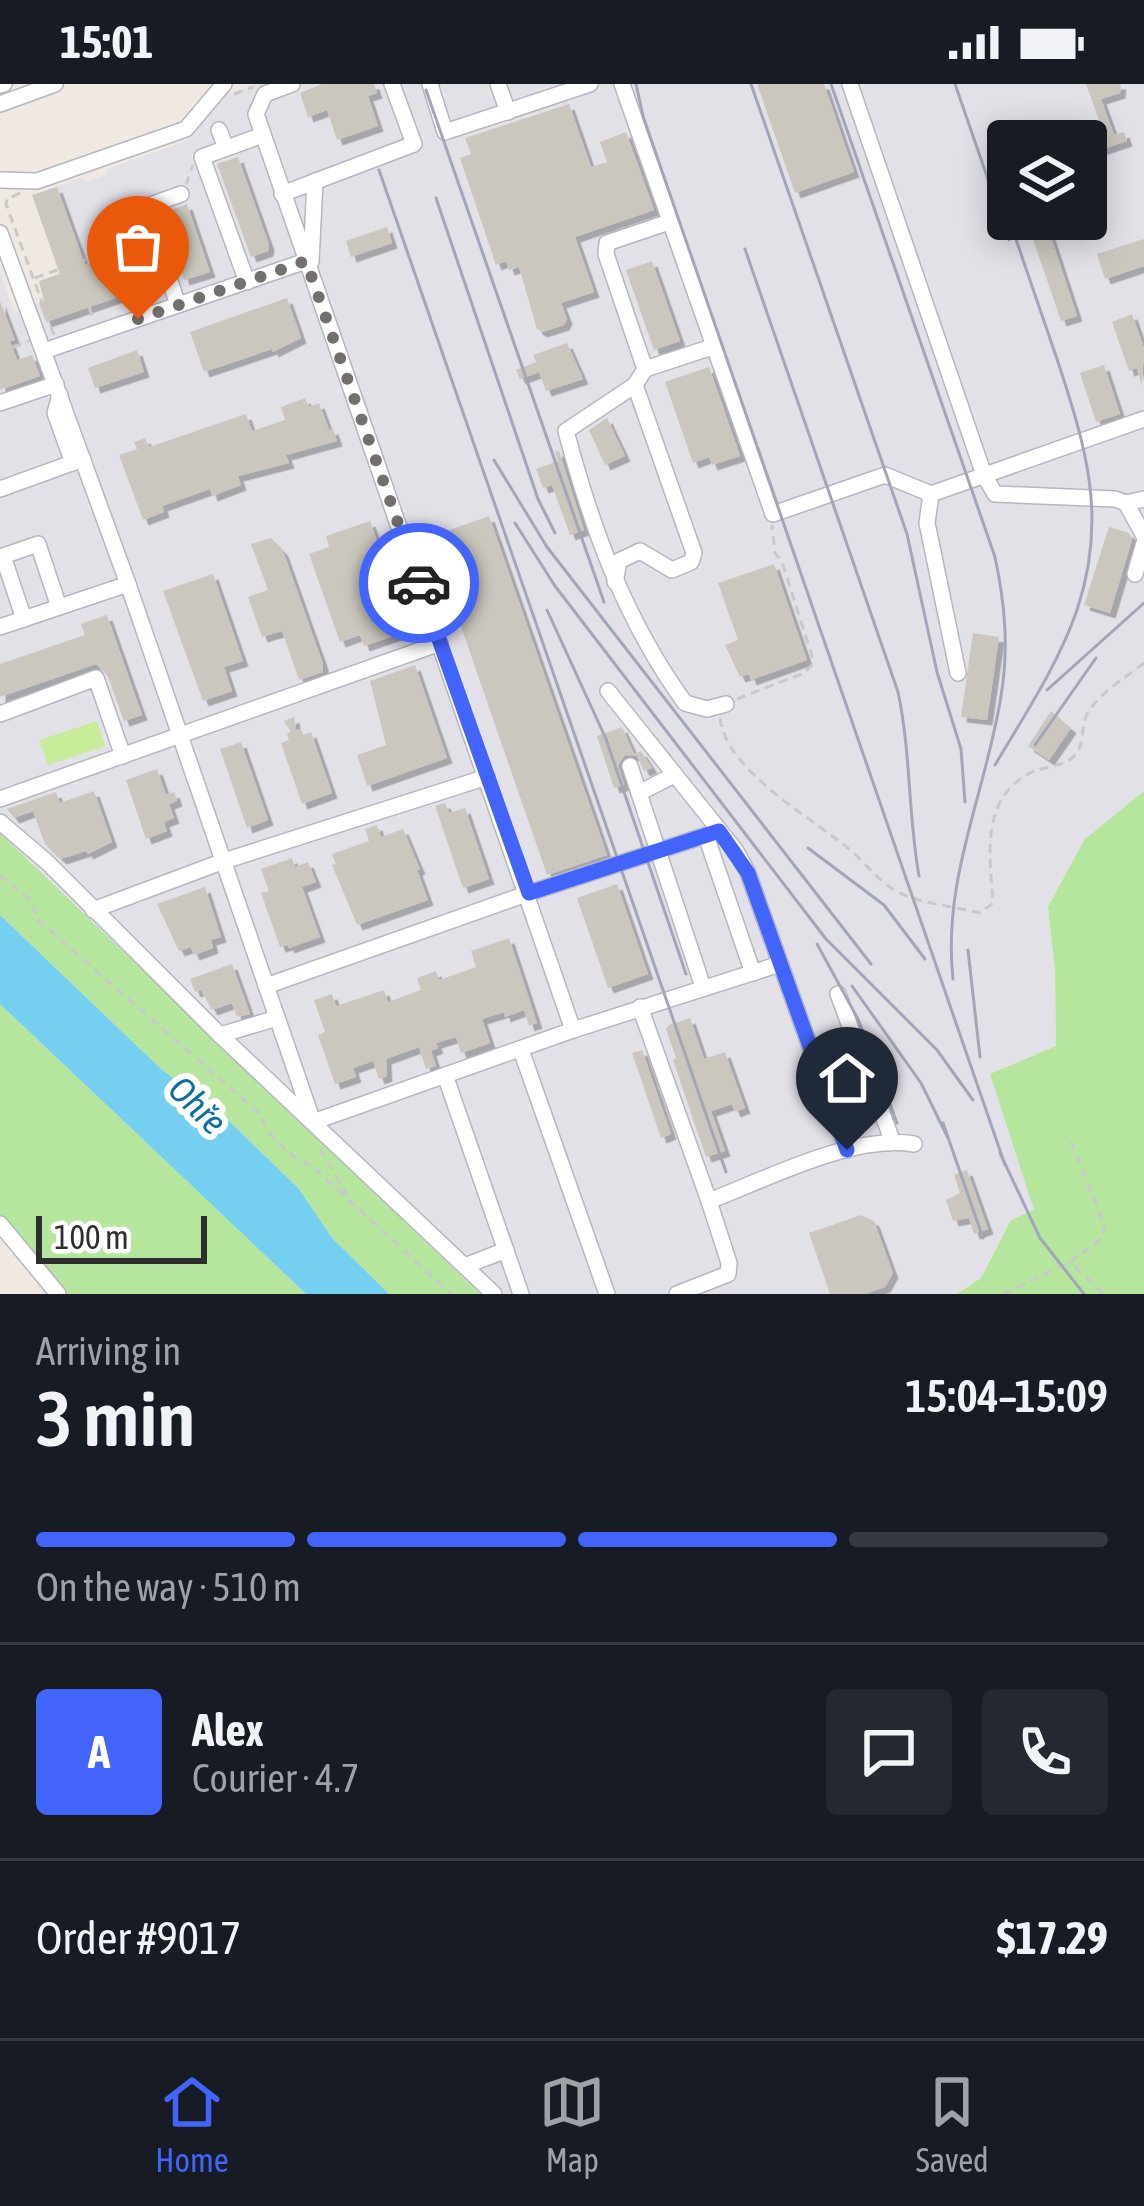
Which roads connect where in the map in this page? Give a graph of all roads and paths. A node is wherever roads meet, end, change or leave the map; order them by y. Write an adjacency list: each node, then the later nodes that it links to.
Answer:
1 (56, 84): 9 (street)
2 (292, 84): 11 (street)
3 (392, 84): 18 (street)
4 (430, 84): 13 (street)
5 (498, 84): 13 (street)
6 (590, 84): 13 (street)
7 (622, 84): 22 (street)
8 (850, 84): 37 (street)
9 (32, 87): 12 (street)
10 (228, 87): 17 (street)
11 (271, 87): 15 (street)
12 (0, 104)
13 (508, 112)
14 (219, 130): 16 (street)
15 (262, 135): 16 (street); 21 (street)
16 (226, 148): 27 (street)
17 (0, 180)
18 (315, 181): 21 (street); 25 (street)
19 (24, 192): 26 (path)
20 (181, 194): 24 (street)
21 (281, 194): 25 (street)
22 (669, 222): 29 (street); 31 (street)
23 (0, 233): 30 (street)
24 (158, 246): 26 (path); 28 (street)
25 (309, 268): 27 (street); 50 (street)
26 (33, 278): 30 (path)
27 (247, 282): 28 (street)
28 (178, 305): 30 (street)
29 (712, 347): 31 (street); 42 (street)
30 (51, 348): 33 (street)
31 (645, 369): 32 (street)
32 (635, 385): 46 (street); 46 (street)
33 (58, 390): 34 (street); 36 (street)
34 (0, 404)
35 (1144, 419): 37 (street)
36 (78, 461): 38 (street); 45 (street)
37 (984, 475): 39 (street); 41 (street)
38 (0, 489)
39 (931, 494): 42 (street); 52 (street)
40 (1144, 499): 41 (street)
41 (1126, 503): 43 (street)
42 (773, 514): 54 (path)
43 (1144, 540): 44 (street)
44 (1135, 574)
45 (128, 584): 47 (street); 56 (street)
46 (616, 585): 54 (street)
47 (59, 607): 48 (street); 48 (street)
48 (24, 619): 49 (street)
49 (0, 627)
50 (440, 643): 56 (street); 60 (street)
51 (1144, 664): 54 (path)
52 (958, 673)
53 (608, 691): 59 (street)
54 (726, 704)
55 (0, 715): 57 (street)
56 (178, 734): 57 (street); 66 (street)
57 (123, 755): 62 (street)
58 (630, 766): 61 (street)
59 (674, 775): 61 (street); 64 (street)
60 (488, 777): 66 (street); 68 (street)
61 (639, 793): 65 (street)
62 (0, 799)
63 (0, 822): 69 (street)
64 (712, 834): 65 (street); 70 (street); 71 (street)
65 (659, 852): 68 (street); 73 (street)
66 (224, 862): 69 (street); 72 (street)
67 (0, 874): 87 (path)
68 (529, 893): 72 (street); 77 (street)
69 (93, 910): 78 (street)
70 (780, 964): 71 (street); 85 (street)
71 (753, 973): 73 (street)
72 (266, 986): 76 (street)
73 (703, 987): 75 (street)
74 (838, 994): 82 (street)
75 (640, 1007): 77 (street); 86 (street)
76 (278, 1018): 78 (street); 81 (street)
77 (573, 1030): 79 (street)
78 (220, 1035): 81 (street)
79 (520, 1050): 80 (street); 96 (street)
80 (445, 1075): 81 (street); 89 (street)
81 (319, 1128): 87 (path); 91 (street)
82 (892, 1140): 84 (street); 85 (street)
83 (1071, 1141): 90 (path)
84 (914, 1144)
85 (847, 1150): 86 (street)
86 (709, 1201): 97 (street)
87 (353, 1204): 93 (path)
88 (0, 1223): 92 (street)
89 (506, 1250): 91 (street); 95 (street)
90 (1070, 1262): 98 (path); 99 (path)
91 (465, 1265): 94 (street)
92 (58, 1294)
93 (451, 1294)
94 (494, 1294)
95 (521, 1294)
96 (607, 1294)
97 (677, 1294)
98 (1003, 1294)
99 (1104, 1294)

